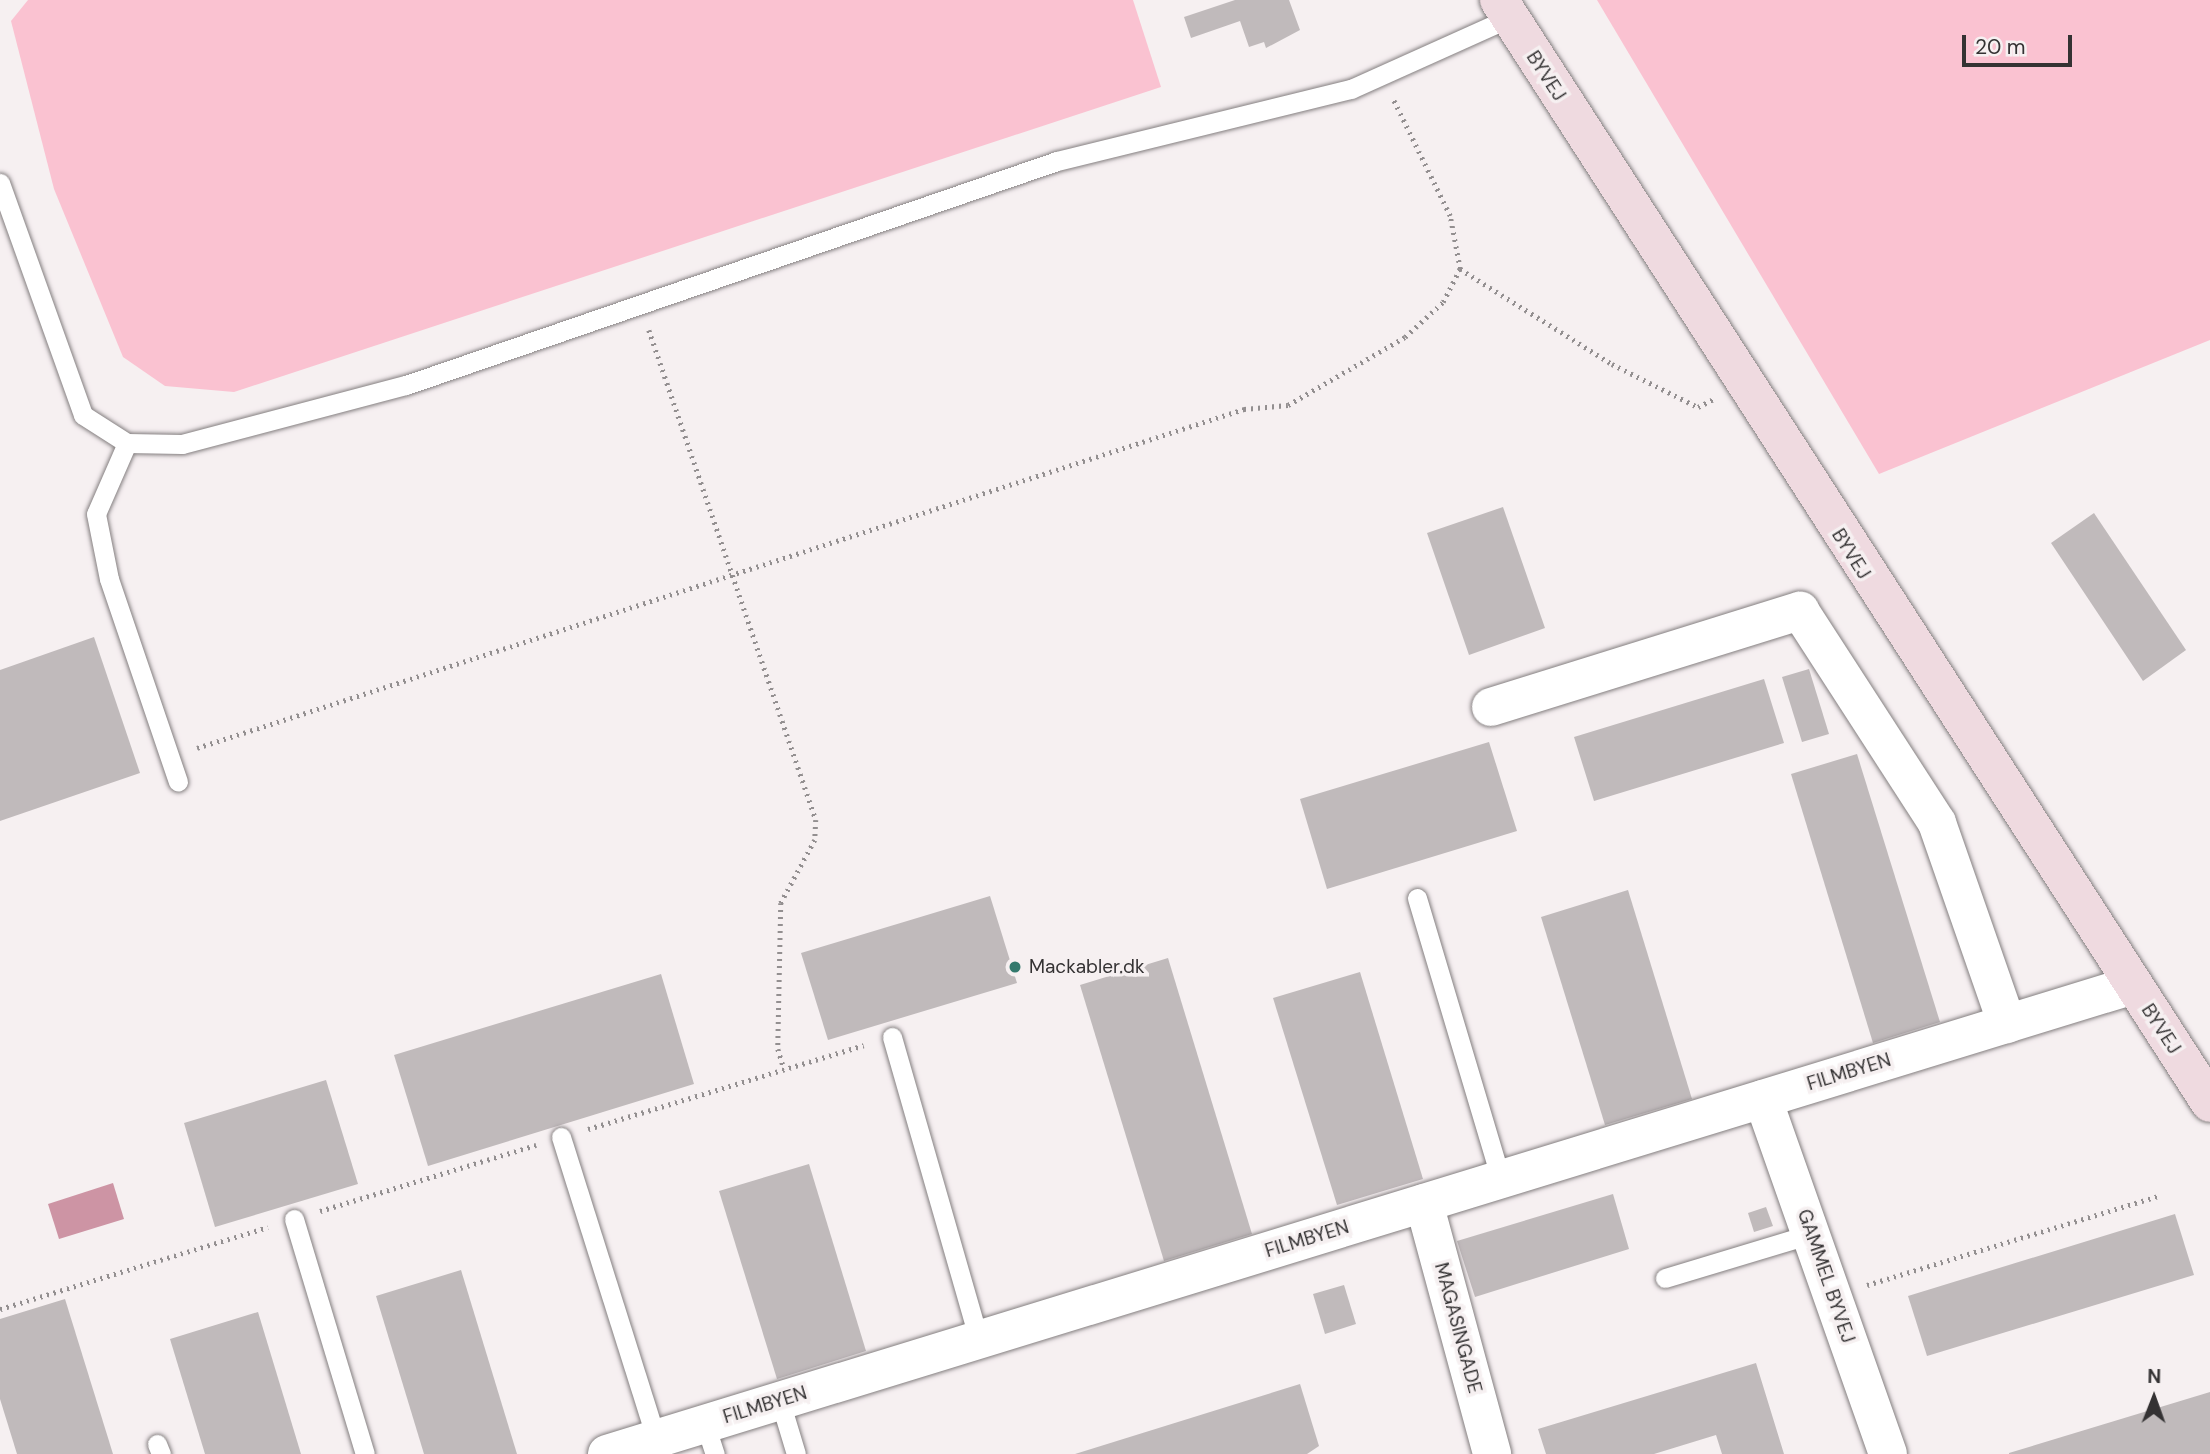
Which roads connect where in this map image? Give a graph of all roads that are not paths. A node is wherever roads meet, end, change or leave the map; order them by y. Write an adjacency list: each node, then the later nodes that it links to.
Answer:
1 (1504, 9): 3 (lane); 7 (street, BYVEJ)
2 (0, 183): 3 (lane)
3 (127, 443): 5 (lane)
4 (1491, 707): 8 (street)
5 (178, 782)
6 (1417, 898): 13 (lane)
7 (2133, 985): 8 (street, FILMBYEN); 11 (street, BYVEJ)
8 (2007, 1024): 10 (street, FILMBYEN)
9 (892, 1037): 18 (lane)
10 (1763, 1098): 13 (street, FILMBYEN); 16 (street, GAMMEL BYVEJ)
11 (2210, 1103)
12 (561, 1137): 20 (lane)
13 (1501, 1179): 14 (street, FILMBYEN)
14 (1424, 1203): 18 (street, FILMBYEN); 25 (street, MAGASINGADE)
15 (294, 1219): 23 (lane)
16 (1811, 1234): 17 (lane); 26 (street, GAMMEL BYVEJ)
17 (1665, 1278)
18 (979, 1340): 19 (street, FILMBYEN)
19 (780, 1401): 21 (street, FILMBYEN); 24 (lane)
20 (656, 1439): 21 (street, FILMBYEN); 22 (street, FILMBYEN)
21 (710, 1439)
22 (614, 1453)
23 (365, 1454)
24 (796, 1454)
25 (1492, 1454)
26 (1888, 1454)

